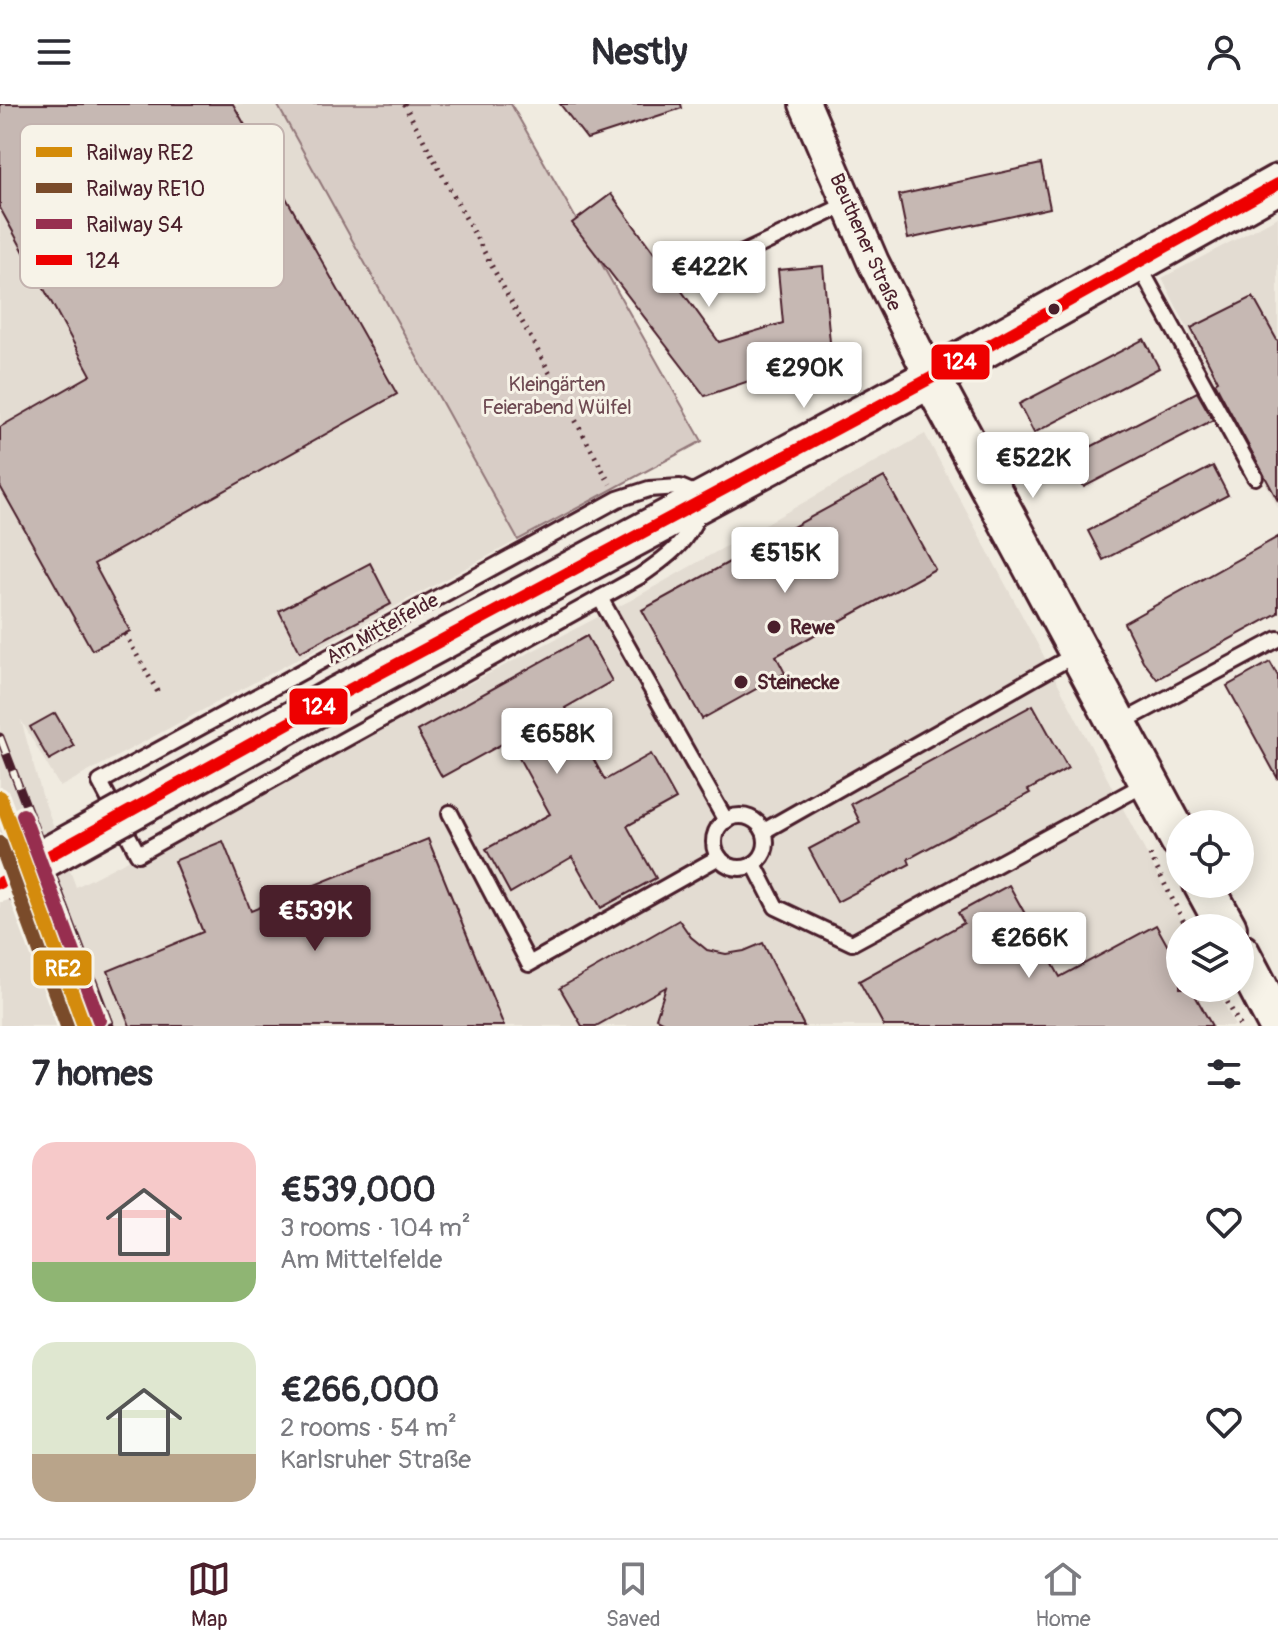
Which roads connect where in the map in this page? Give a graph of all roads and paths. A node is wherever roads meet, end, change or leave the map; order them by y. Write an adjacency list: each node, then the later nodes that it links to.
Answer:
1 (404, 104): 10 (path)
2 (805, 104): 4 (street, Beuthener Straße)
3 (1278, 184): 5 (street, Am Mittelfelde)
4 (847, 204): 6 (lane); 7 (street, Beuthener Straße)
5 (1137, 262): 7 (street, Am Mittelfelde); 8 (lane)
6 (695, 276)
7 (931, 378): 9 (street, Am Mittelfelde); 14 (street)
8 (1255, 477)
9 (706, 498): 10 (lane, Am Mittelfelde); 11 (lane, Am Mittelfelde); 24 (street, Am Mittelfelde, bridge)
10 (618, 499): 11 (lane, Am Mittelfelde)
11 (600, 598): 20 (lane)
12 (125, 634): 15 (path)
13 (1278, 639): 16 (lane)
14 (1080, 652): 16 (street); 21 (lane)
15 (160, 696)
16 (1118, 724): 17 (street)
17 (1150, 782): 19 (street); 23 (lane)
18 (450, 813): 22 (lane)
19 (1166, 813)
20 (726, 821): 21 (lane); 22 (lane)
21 (764, 831): 23 (lane)
22 (719, 857): 23 (lane)
23 (754, 864)
24 (0, 883)
25 (1254, 980): 27 (street)
26 (1227, 1002): 28 (path)
27 (1278, 1025)
28 (1240, 1026)

